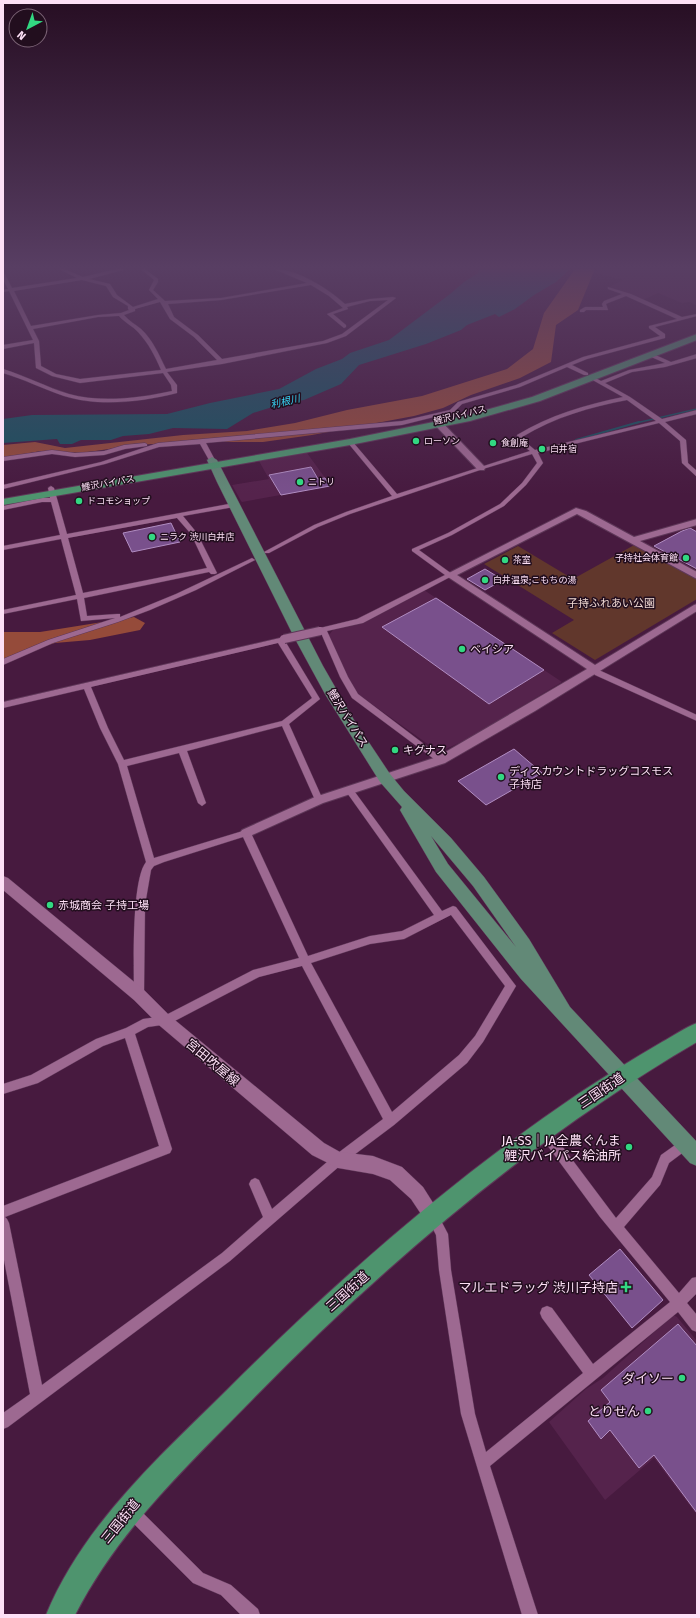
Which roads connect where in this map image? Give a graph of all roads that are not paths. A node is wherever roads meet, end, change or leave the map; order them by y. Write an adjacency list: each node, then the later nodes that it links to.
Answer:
1 (17, 345): 9 (street)
2 (36, 345): 17 (street)
3 (150, 345): 17 (street)
4 (205, 345): 13 (street)
5 (314, 345): 13 (street)
6 (634, 345): 10 (street); 15 (street)
7 (667, 345): 18 (highway, 鯉沢バイパス)
8 (677, 345): 11 (highway, 鯉沢バイパス)
9 (3, 347)
10 (642, 349)
11 (651, 354): 14 (street); 18 (highway, 鯉沢バイパス)
12 (697, 356): 14 (street)
13 (222, 362): 17 (street)
14 (669, 363): 18 (street)
15 (567, 365): 18 (street); 24 (street)
16 (3, 371): 17 (street)
17 (164, 371)
18 (593, 378): 19 (street); 23 (highway, 鯉沢バイパス)
19 (628, 398): 22 (street); 27 (street)
20 (697, 407): 22 (street)
21 (697, 412): 22 (street)
22 (656, 418): 27 (street); 31 (street)
23 (437, 423): 25 (highway, 鯉沢バイパス); 29 (highway, 鯉沢バイパス); 30 (street)
24 (202, 442): 26 (street); 29 (street)
25 (350, 442): 29 (highway, 鯉沢バイパス); 35 (street)
26 (158, 445): 28 (street); 32 (street)
27 (534, 452): 30 (street); 47 (street)
28 (3, 459)
29 (213, 463): 33 (highway, 鯉沢バイパス); 37 (main road, 鯉沢バイパス)
30 (481, 468): 35 (street)
31 (697, 475)
32 (3, 487)
33 (52, 494): 34 (highway, 鯉沢バイパス); 36 (highway, 鯉沢バイパス); 38 (street); 41 (street)
34 (3, 496)
35 (396, 496): 44 (street)
36 (3, 502)
37 (234, 505): 39 (street); 65 (main road, 鯉沢バイパス)
38 (3, 508)
39 (178, 515): 41 (street); 46 (street)
40 (697, 522): 42 (street)
41 (65, 536): 43 (street); 50 (street)
42 (634, 540): 47 (street); 48 (street)
43 (3, 548)
44 (267, 552)
45 (252, 560): 49 (street)
46 (210, 569): 49 (street); 50 (street)
47 (450, 575): 54 (street); 57 (street)
48 (697, 576)
49 (216, 578): 53 (street)
50 (80, 596): 52 (street); 53 (street)
51 (697, 607): 57 (street)
52 (3, 612)
53 (132, 615): 56 (street)
54 (321, 630): 55 (street, bridge); 63 (street)
55 (282, 640): 58 (street); 61 (street)
56 (3, 662)
57 (594, 669): 60 (street); 63 (street)
58 (86, 685): 59 (street); 64 (street)
59 (3, 704)
60 (697, 718)
61 (285, 723): 62 (street); 67 (street)
62 (182, 749): 64 (street); 68 (street)
63 (441, 760): 65 (street)
64 (122, 764): 70 (street)
65 (386, 778): 66 (street); 78 (main road, 鯉沢バイパス)
66 (349, 790): 67 (street); 72 (street)
67 (319, 800): 69 (street)
68 (202, 803)
69 (246, 833): 70 (street); 73 (street)
70 (151, 863): 74 (street)
71 (3, 882): 74 (main road, 宮田吹屋線)
72 (440, 916): 73 (street); 80 (street)
73 (305, 961): 75 (street); 80 (street)
74 (139, 995): 75 (main road, 宮田吹屋線)
75 (164, 1021): 76 (street); 83 (main road, 宮田吹屋線)
76 (129, 1032): 79 (street); 85 (street)
77 (697, 1032): 78 (highway, 三国街道)
78 (621, 1076): 81 (highway, 三国街道); 82 (main road, 鯉沢バイパス)
79 (3, 1089)
80 (390, 1121): 83 (street)
81 (543, 1130): 86 (highway, 三国街道); 89 (street)
82 (691, 1150): 89 (street)
83 (338, 1160): 86 (main road, 宮田吹屋線); 87 (street)
84 (255, 1184): 87 (street)
85 (3, 1212)
86 (433, 1217): 97 (street); 98 (highway, 三国街道)
87 (270, 1219): 95 (street)
88 (3, 1223): 95 (street)
89 (616, 1227): 91 (street)
90 (697, 1283): 91 (street)
91 (679, 1302): 93 (street); 94 (street)
92 (547, 1313): 94 (street)
93 (697, 1325)
94 (592, 1374): 97 (street)
95 (38, 1396): 96 (street)
96 (3, 1422)
97 (483, 1463): 101 (street)
98 (131, 1506): 99 (highway, 三国街道); 100 (street)
99 (60, 1615)
100 (252, 1615)
101 (530, 1615)

